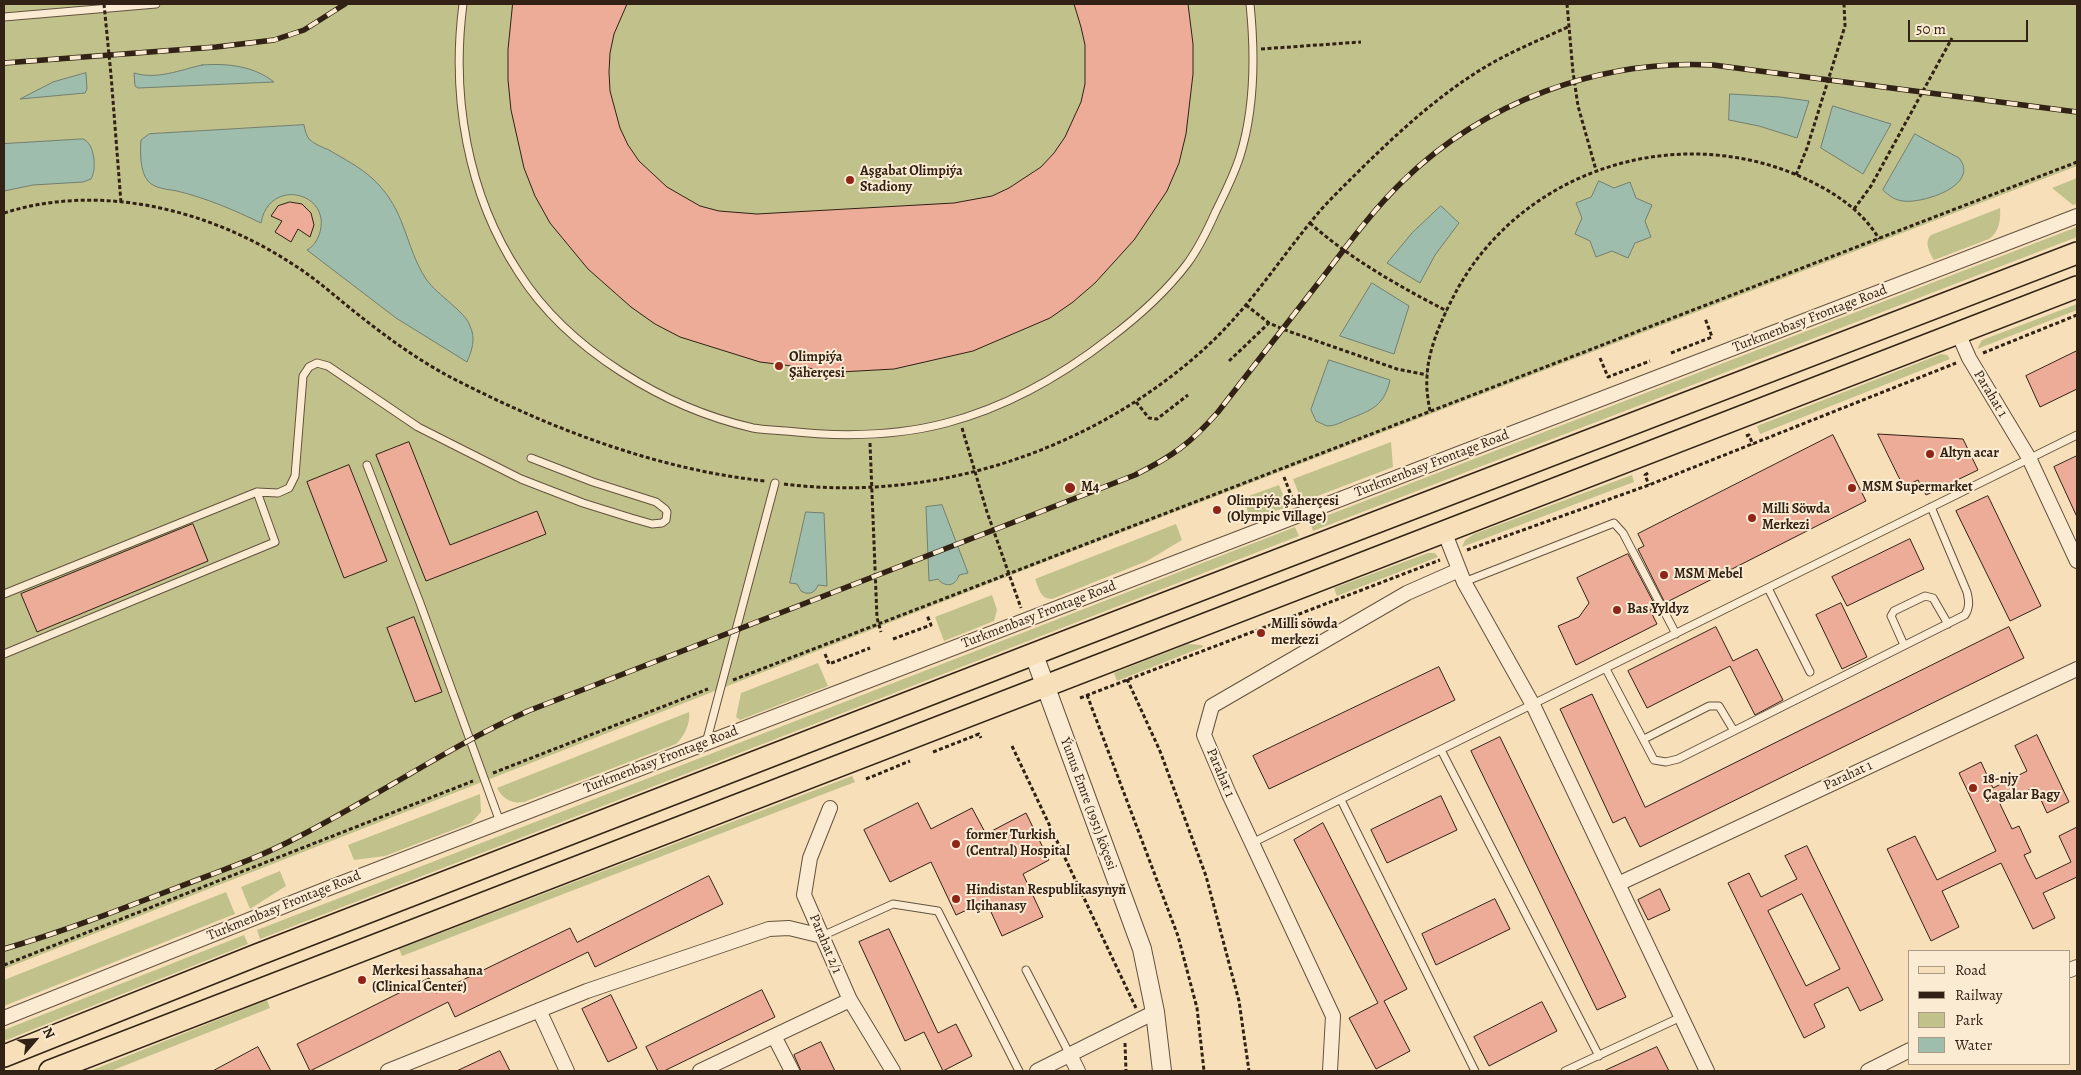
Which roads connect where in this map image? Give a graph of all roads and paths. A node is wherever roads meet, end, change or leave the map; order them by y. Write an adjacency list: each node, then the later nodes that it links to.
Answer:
1 (104, 4): 15 (path, bridge)
2 (156, 4): 7 (lane)
3 (462, 4): 39 (lane)
4 (1250, 4): 11 (lane)
5 (1568, 4): 8 (path)
6 (1844, 4): 14 (path)
7 (4, 17)
8 (1570, 26): 13 (path); 19 (path)
9 (1952, 38): 16 (path)
10 (1361, 42): 11 (path)
11 (1253, 50): 38 (lane)
12 (2077, 162): 20 (path)
13 (1596, 170): 14 (path); 24 (path)
14 (1796, 175): 16 (path)
15 (121, 203): 17 (path); 48 (path)
16 (1854, 209): 20 (path)
17 (4, 213)
18 (2077, 216): 61 (street, Turkmenbasy Frontage Road)
19 (1310, 224): 23 (path); 24 (path)
20 (1879, 238): 37 (path)
21 (2077, 253): 71 (main road)
22 (2077, 287): 28 (main road)
23 (1246, 305): 27 (path); 36 (path)
24 (1447, 311): 34 (path)
25 (2077, 315): 31 (path)
26 (1705, 318): 29 (path)
27 (1269, 323): 32 (path); 34 (path)
28 (1958, 333): 31 (street, Parahat 1); 53 (main road)
29 (1671, 353)
30 (1600, 358): 33 (path)
31 (1969, 358): 42 (path); 44 (street, Parahat 1)
32 (1229, 361)
33 (1650, 361)
34 (1427, 375): 37 (path)
35 (1188, 395): 36 (path)
36 (1136, 402): 46 (path)
37 (1430, 411): 56 (path)
38 (959, 419): 39 (lane); 46 (path)
39 (870, 435): 50 (path)
40 (2077, 435): 44 (lane)
41 (1743, 437): 42 (path)
42 (1753, 445): 49 (path)
43 (531, 458): 51 (lane)
44 (2030, 458): 52 (lane); 55 (street, Parahat 1)
45 (367, 465): 89 (lane)
46 (976, 471): 50 (path); 56 (path)
47 (1654, 471): 49 (path)
48 (775, 483): 50 (path); 76 (lane)
49 (1649, 485): 54 (path)
50 (872, 487): 62 (path)
51 (257, 492): 59 (lane); 69 (lane)
52 (1931, 507): 58 (lane); 63 (lane)
53 (1444, 531): 54 (street); 77 (main road)
54 (1453, 555): 57 (street); 75 (path)
55 (2077, 561)
56 (1009, 573): 61 (path); 62 (path)
57 (1462, 576): 65 (lane); 80 (street); 94 (street, Parahat 1)
58 (1768, 588): 65 (lane); 74 (lane)
59 (4, 594)
60 (927, 614): 66 (path)
61 (1026, 620): 84 (street, Turkmenbasy Frontage Road)
62 (878, 623): 64 (path); 76 (path)
63 (1948, 624): 67 (lane); 67 (lane)
64 (881, 632)
65 (1676, 634): 72 (lane)
66 (893, 639)
67 (1904, 646): 81 (lane)
68 (870, 648): 70 (path)
69 (4, 654)
70 (825, 654)
71 (1034, 655): 77 (street, Ýunus Emre (1951) köçesi); 108 (main road)
72 (1606, 669): 80 (lane); 83 (lane)
73 (2077, 669): 95 (street, Parahat 1)
74 (1810, 672)
75 (1127, 679): 78 (path); 123 (path)
76 (722, 684): 84 (lane); 89 (path)
77 (1044, 686): 101 (street, Ýunus Emre (1951) köçesi); 110 (main road)
78 (1087, 695): 79 (path); 122 (path)
79 (1080, 698)
80 (1533, 705): 86 (lane); 95 (street)
81 (1734, 731): 83 (lane); 83 (lane)
82 (980, 738): 87 (path)
83 (1644, 739)
84 (706, 743): 93 (street, Turkmenbasy Frontage Road)
85 (1012, 746): 101 (path)
86 (1441, 750): 91 (lane); 109 (lane)
87 (933, 752)
88 (910, 761): 90 (path)
89 (484, 776): 93 (lane); 97 (path)
90 (866, 779)
91 (1341, 800): 94 (lane); 111 (lane)
92 (830, 808): 96 (street, Parahat 2/1)
93 (500, 822): 103 (street, Turkmenbasy Frontage Road)
94 (1252, 843): 124 (street, Parahat 1)
95 (1618, 884): 102 (street)
96 (822, 936): 99 (street, Parahat 2/1); 100 (street); 117 (lane)
97 (4, 965)
98 (1026, 970): 107 (lane)
99 (850, 1000): 105 (street); 116 (street, Parahat 2/1)
100 (539, 1010): 112 (street); 113 (street)
101 (1148, 1015): 104 (street); 121 (street, Ýunus Emre (1951) köçesi)
102 (1681, 1017): 109 (lane); 126 (street)
103 (4, 1018)
104 (1124, 1027): 107 (street); 120 (path)
105 (774, 1036): 114 (street); 115 (street)
106 (1908, 1051): 127 (street)
107 (1070, 1054): 118 (street); 119 (street)
108 (4, 1056)
109 (1599, 1056): 125 (lane)
110 (58, 1070)
111 (1472, 1070)
112 (388, 1071)
113 (567, 1071)
114 (700, 1071)
115 (792, 1071)
116 (893, 1071)
117 (1020, 1071)
118 (1037, 1071)
119 (1078, 1071)
120 (1126, 1071)
121 (1162, 1071)
122 (1204, 1071)
123 (1249, 1071)
124 (1330, 1071)
125 (1565, 1071)
126 (1706, 1071)
127 (1868, 1071)

